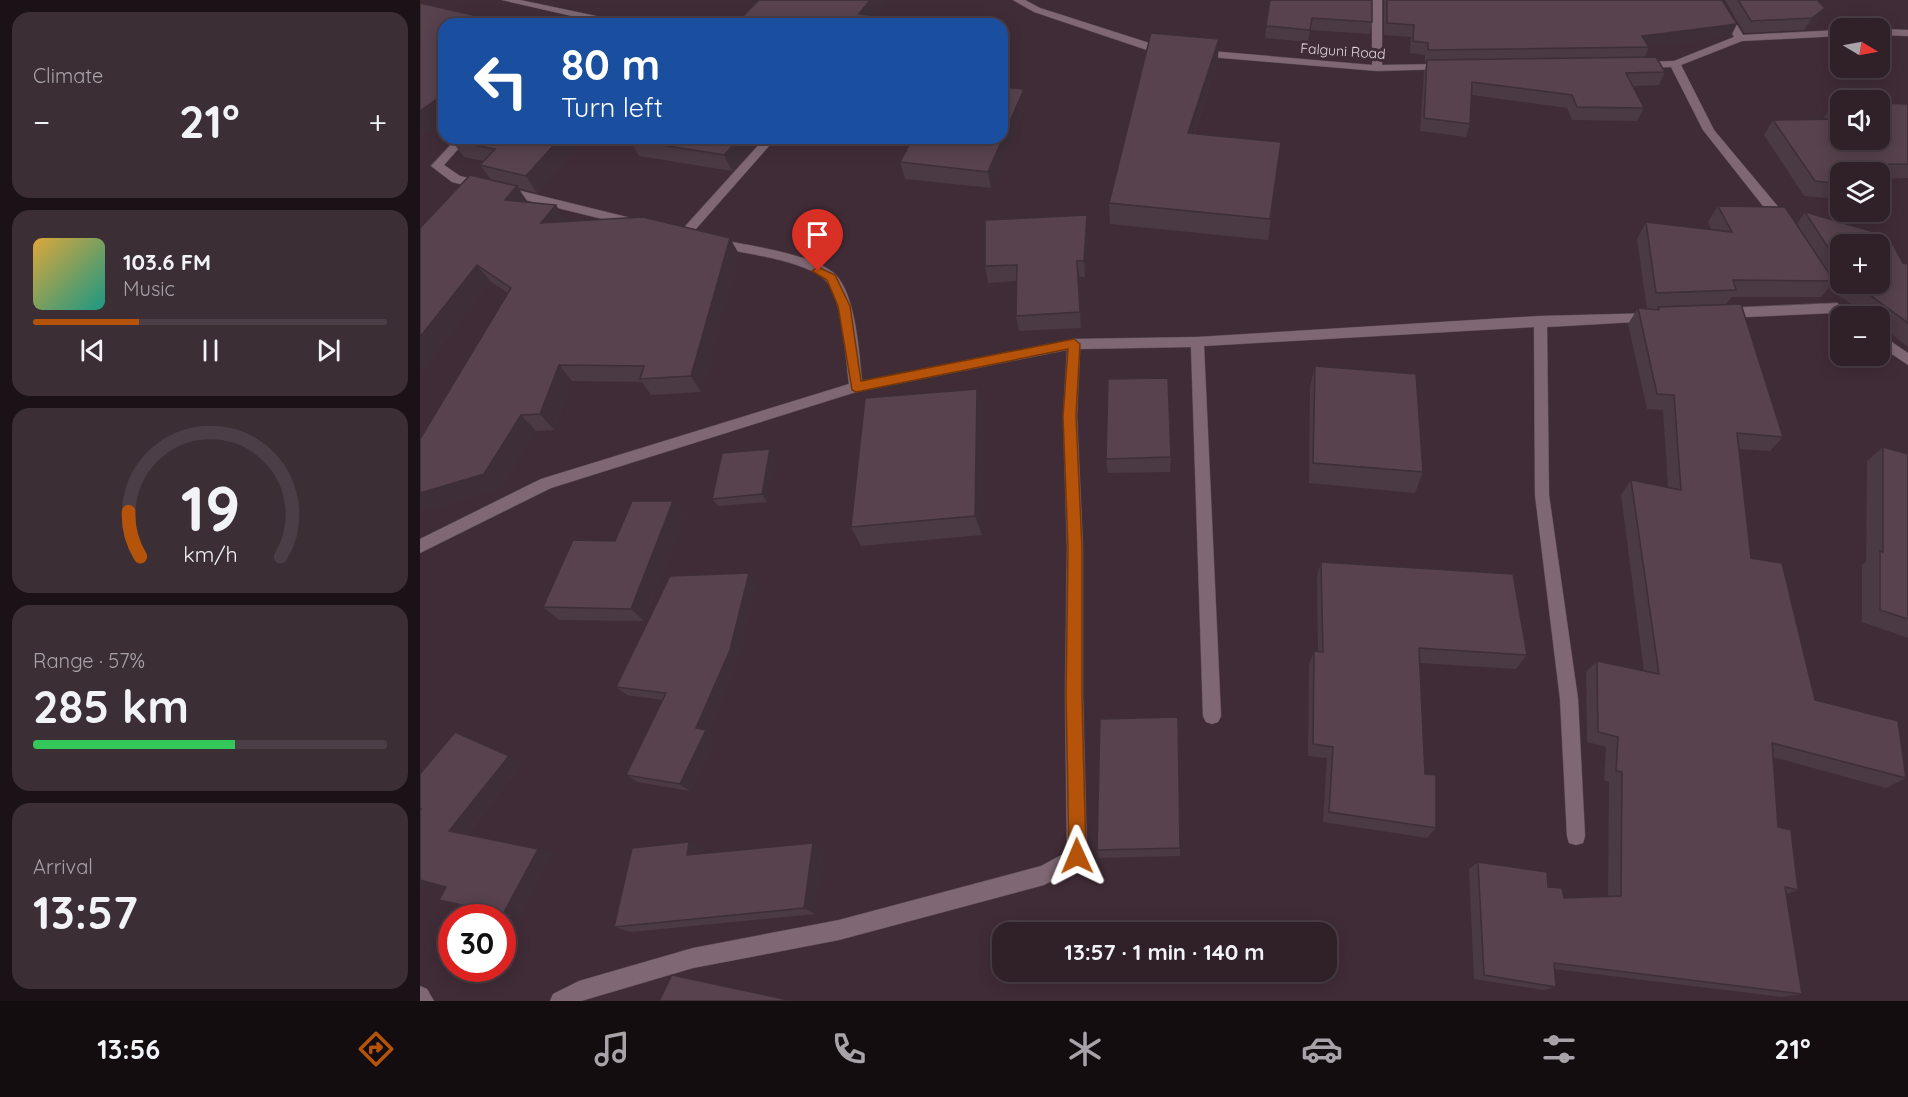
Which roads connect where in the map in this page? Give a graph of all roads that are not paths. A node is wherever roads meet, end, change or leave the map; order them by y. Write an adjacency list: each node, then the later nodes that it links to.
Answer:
1 (507, 0): 5 (street)
2 (1018, 0): 10 (street)
3 (1377, 0): 15 (street)
4 (1717, 0): 9 (street)
5 (592, 18)
6 (1890, 32): 7 (street)
7 (1908, 33)
8 (1830, 34): 9 (street)
9 (1740, 38): 12 (street)
10 (1173, 50)
11 (1184, 51): 15 (street, Falguni Road)
12 (1675, 64): 13 (street); 19 (street)
13 (1628, 65)
14 (1461, 67): 15 (street, Falguni Road)
15 (1377, 68)
16 (457, 144): 18 (street)
17 (766, 144): 28 (street)
18 (650, 227)
19 (1787, 230)
20 (1830, 308): 21 (street)
21 (1706, 314)
22 (1671, 316): 23 (street)
23 (1540, 321): 24 (street); 31 (street)
24 (1197, 342): 25 (street); 30 (street)
25 (1074, 344): 28 (street); 34 (street)
26 (1890, 346): 27 (street)
27 (1908, 360)
28 (856, 387): 29 (street)
29 (420, 546)
30 (1212, 716)
31 (1576, 836)
32 (420, 996): 33 (street)
33 (424, 1001)
34 (560, 1001)

